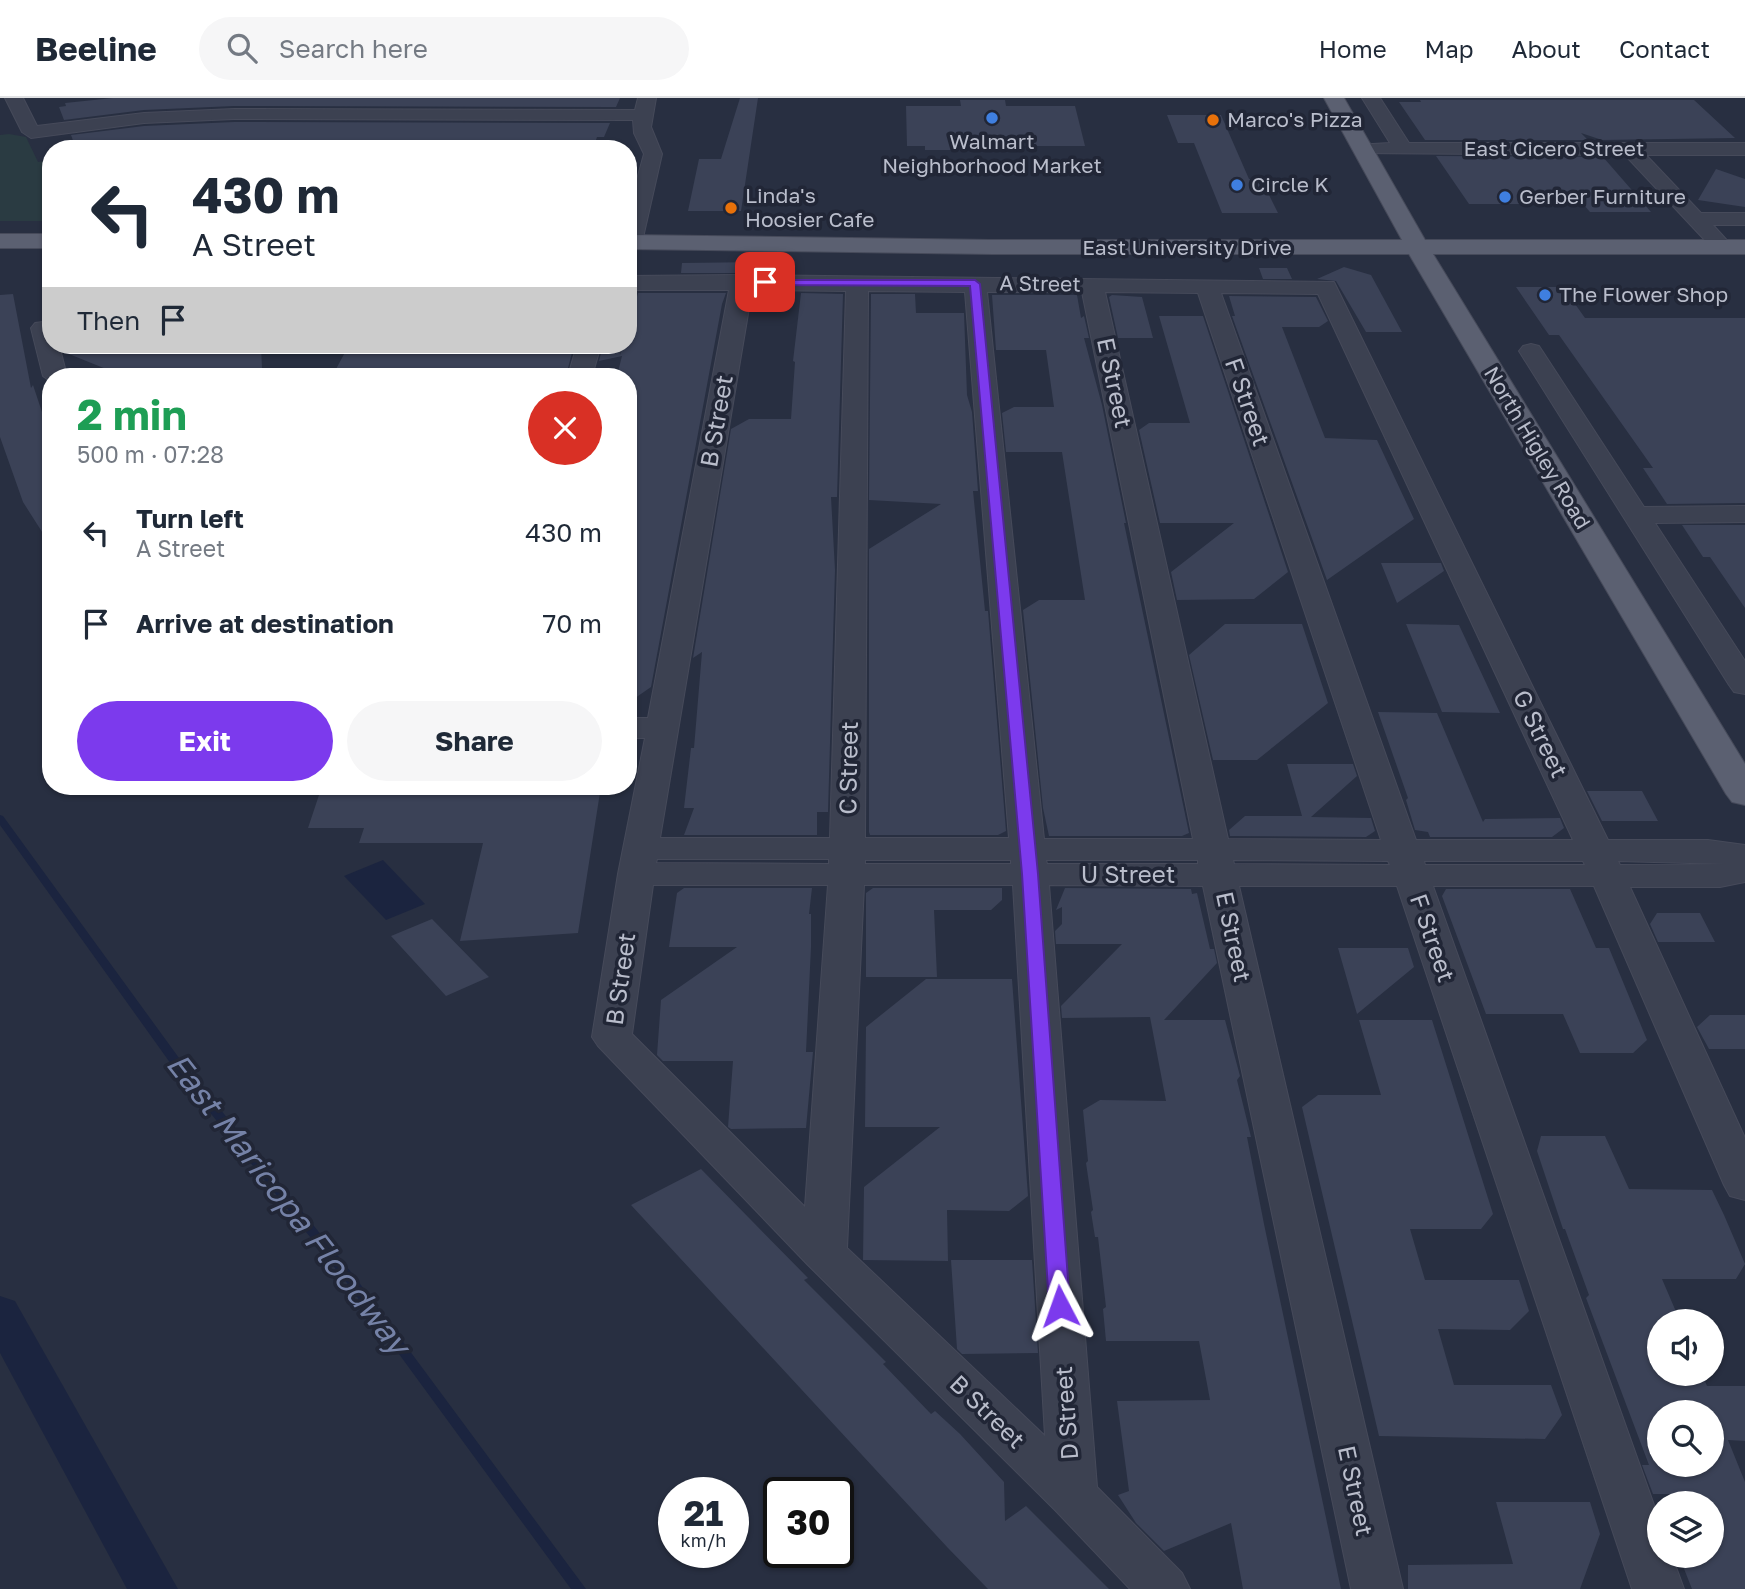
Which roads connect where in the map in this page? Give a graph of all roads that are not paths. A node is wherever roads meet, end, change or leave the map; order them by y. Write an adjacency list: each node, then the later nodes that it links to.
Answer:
1 (15, 98): 4 (street)
2 (1335, 98): 5 (main road, North Higley Road)
3 (1371, 98): 6 (street)
4 (644, 107): 9 (street, A Street)
5 (1363, 149): 6 (street, East Cicero Street); 16 (main road, North Higley Road)
6 (1403, 149): 7 (street, East Cicero Street)
7 (1630, 149): 8 (street, East Cicero Street); 10 (street)
8 (1745, 149)
9 (637, 213)
10 (1696, 219): 11 (street); 15 (street)
11 (1745, 219)
12 (0, 241): 13 (main road)
13 (42, 241)
14 (637, 243): 16 (main road, East University Drive)
15 (1733, 247): 16 (main road, East University Drive)
16 (1417, 248): 30 (main road, North Higley Road)
17 (742, 282): 18 (street, A Street); 19 (street, A Street); 29 (street, B Street)
18 (858, 282): 20 (street, A Street); 33 (street, C Street)
19 (637, 283)
20 (975, 284): 21 (street, A Street); 34 (street, D Street)
21 (1093, 285): 22 (street, A Street); 35 (street, E Street)
22 (1207, 286): 23 (street, A Street); 36 (street, F Street)
23 (1325, 287): 37 (street, G Street)
24 (1531, 351): 26 (street, North Higley Road)
25 (1745, 514): 26 (street)
26 (1637, 515): 27 (street, North Higley Road)
27 (1741, 671)
28 (637, 728): 29 (street)
29 (663, 728): 32 (street, B Street)
30 (1745, 794)
31 (1745, 856): 37 (street, U Street)
32 (639, 861): 33 (street, U Street); 40 (street, B Street)
33 (847, 861): 34 (street, U Street); 40 (street, C Street)
34 (1029, 862): 35 (street, U Street); 41 (street, D Street)
35 (1216, 862): 36 (street, U Street); 43 (street, E Street)
36 (1406, 863): 37 (street, U Street); 44 (street, F Street)
37 (1602, 863): 38 (street, U Street); 39 (street, G Street)
38 (1745, 871)
39 (1745, 1185)
40 (824, 1253): 41 (street, B Street)
41 (1073, 1495): 42 (street)
42 (1164, 1589)
43 (1377, 1589)
44 (1658, 1589)

